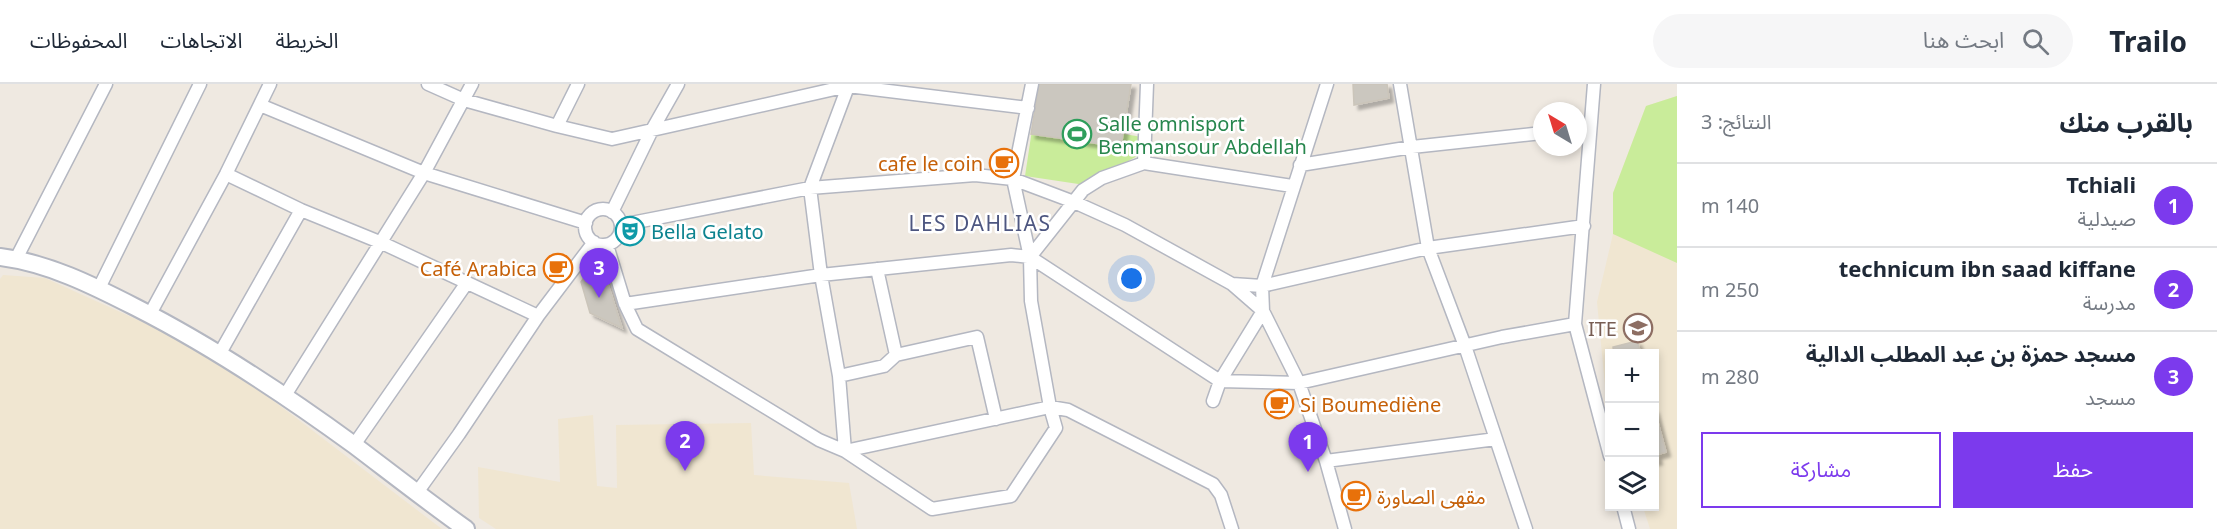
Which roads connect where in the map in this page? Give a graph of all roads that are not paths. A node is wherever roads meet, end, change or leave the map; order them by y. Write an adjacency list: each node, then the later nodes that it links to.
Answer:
1 (106, 84): 41 (street)
2 (200, 84): 47 (street)
3 (270, 84): 16 (street)
4 (428, 84): 15 (street)
5 (472, 84): 15 (street)
6 (579, 84): 18 (street)
7 (678, 84): 21 (street)
8 (834, 84): 14 (street)
9 (1032, 84): 17 (street)
10 (1147, 84): 24 (street)
11 (1327, 84): 25 (street)
12 (1400, 84): 23 (street)
13 (1594, 84): 19 (street)
14 (849, 85): 17 (street); 21 (street); 30 (street)
15 (464, 99): 18 (street); 26 (street)
16 (260, 105): 26 (street); 27 (street)
17 (1028, 108): 28 (street)
18 (557, 126): 21 (street)
19 (1591, 127): 20 (street); 36 (street)
20 (1587, 128)
21 (652, 130): 33 (street)
22 (1533, 134): 23 (street)
23 (1412, 147): 25 (street); 39 (street)
24 (1144, 163): 29 (street); 31 (street)
25 (1300, 165): 29 (street)
26 (424, 173): 34 (street); 37 (street)
27 (226, 174): 32 (street); 50 (street)
28 (1013, 179): 30 (street); 31 (street); 40 (street)
29 (1293, 186): 46 (street)
30 (810, 188): 35 (street); 43 (street)
31 (1074, 202): 40 (street); 45 (street)
32 (301, 210): 37 (street); 54 (street)
33 (612, 212): 34 (street); 35 (street)
34 (586, 223): 38 (street)
35 (621, 225): 38 (street)
36 (1584, 226): 39 (street); 52 (street)
37 (382, 243): 44 (street); 59 (street)
38 (600, 244): 48 (street); 51 (street)
39 (1428, 248): 46 (street); 53 (street)
40 (1030, 257): 42 (street); 57 (street); 61 (street)
41 (8, 258): 47 (street)
42 (877, 269): 43 (street); 55 (street)
43 (821, 275): 48 (street); 56 (street)
44 (466, 284): 51 (street); 65 (street)
45 (1232, 284): 46 (street); 49 (street)
46 (1262, 286): 49 (street)
47 (99, 288): 50 (street)
48 (625, 304): 66 (street)
49 (1263, 311): 57 (street); 58 (street)
50 (150, 314): 54 (street)
51 (538, 316): 68 (street)
52 (1575, 324): 53 (street); 63 (street)
53 (1465, 346): 58 (street); 64 (street)
54 (219, 353): 59 (street)
55 (896, 355): 56 (street); 62 (street)
56 (839, 376): 66 (street)
57 (1220, 381): 58 (street); 60 (street)
58 (1299, 383): 67 (street)
59 (284, 397): 65 (street)
60 (1213, 401)
61 (1050, 407): 62 (street); 66 (street); 71 (street)
62 (996, 419): 66 (street)
63 (1605, 437)
64 (1496, 439): 67 (street); 73 (street)
65 (354, 445): 68 (street)
66 (845, 452)
67 (1326, 461): 72 (street)
68 (416, 494): 70 (street)
69 (1623, 511): 74 (street)
70 (466, 529)
71 (1232, 529)
72 (1345, 529)
73 (1526, 529)
74 (1625, 529)

